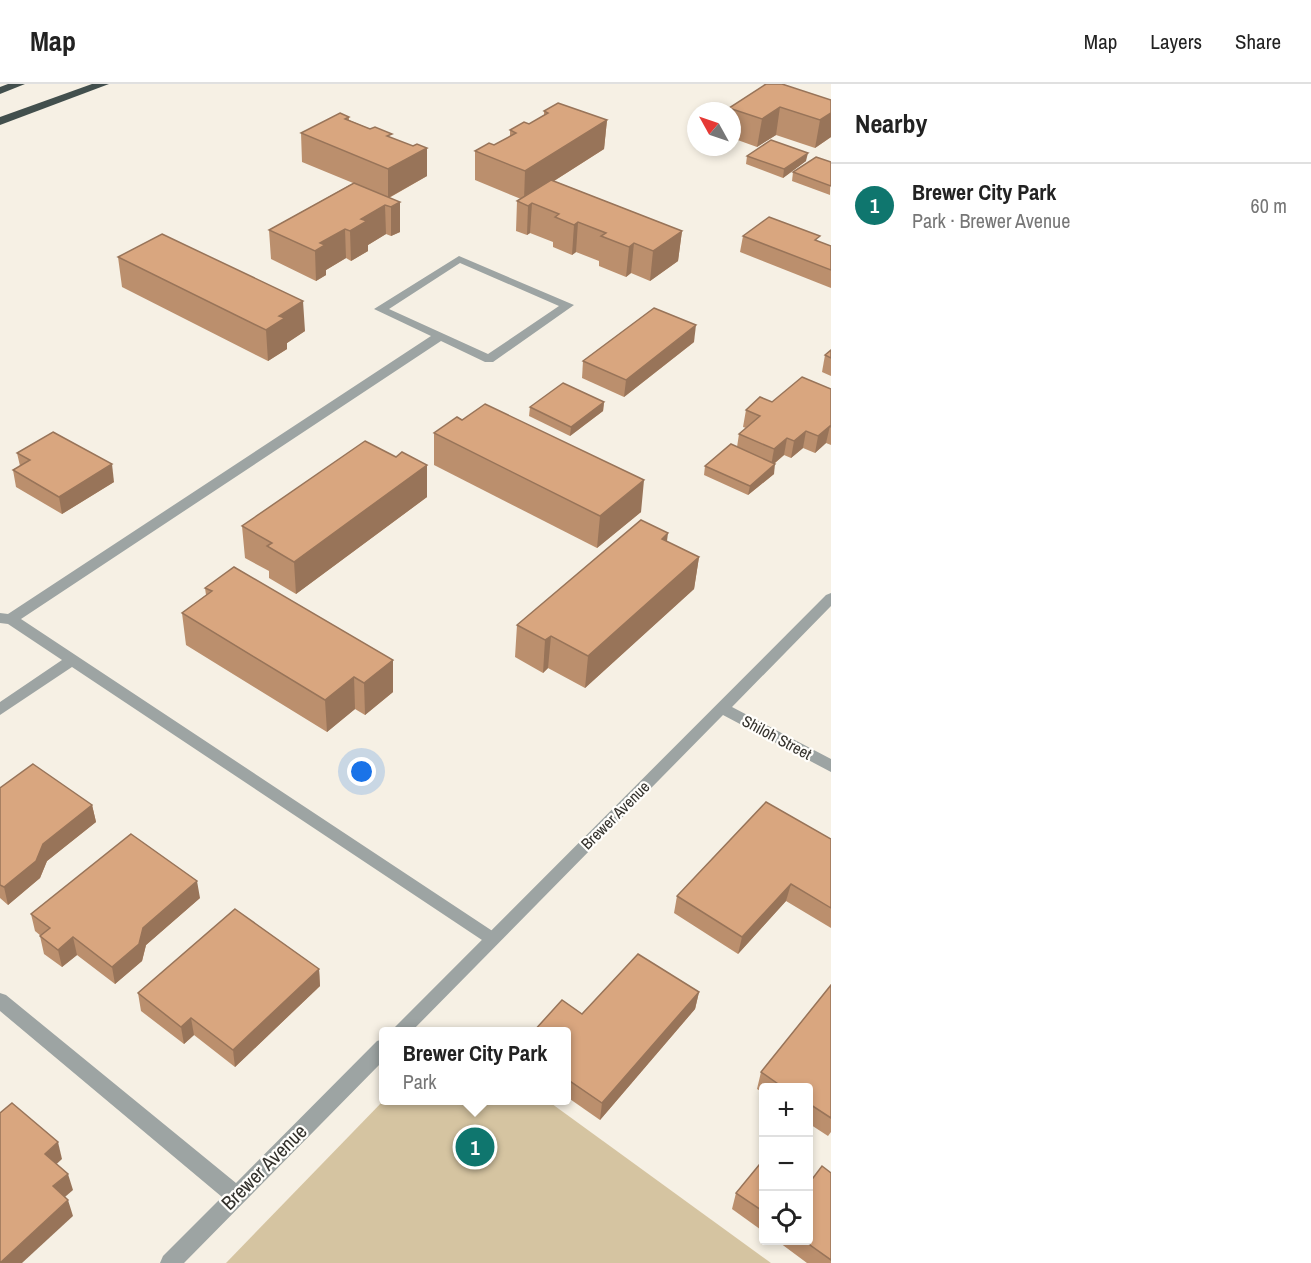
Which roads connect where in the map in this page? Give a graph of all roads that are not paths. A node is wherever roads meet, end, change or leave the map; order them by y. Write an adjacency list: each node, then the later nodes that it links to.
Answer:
1 (19, 84): 3 (highway)
2 (103, 84): 4 (highway)
3 (0, 91)
4 (0, 121)
5 (440, 336): 5 (street); 7 (street)
6 (831, 598): 9 (street, Brewer Avenue)
7 (5, 619): 8 (street)
8 (72, 660): 10 (street); 12 (street)
9 (723, 708): 11 (street, Shiloh Street); 12 (street, Brewer Avenue)
10 (0, 710)
11 (831, 766)
12 (491, 939): 14 (street, Brewer Avenue)
13 (0, 1000): 16 (street)
14 (404, 1027)
15 (379, 1052): 16 (street, Brewer Avenue)
16 (235, 1196): 17 (street, Brewer Avenue)
17 (170, 1263)

